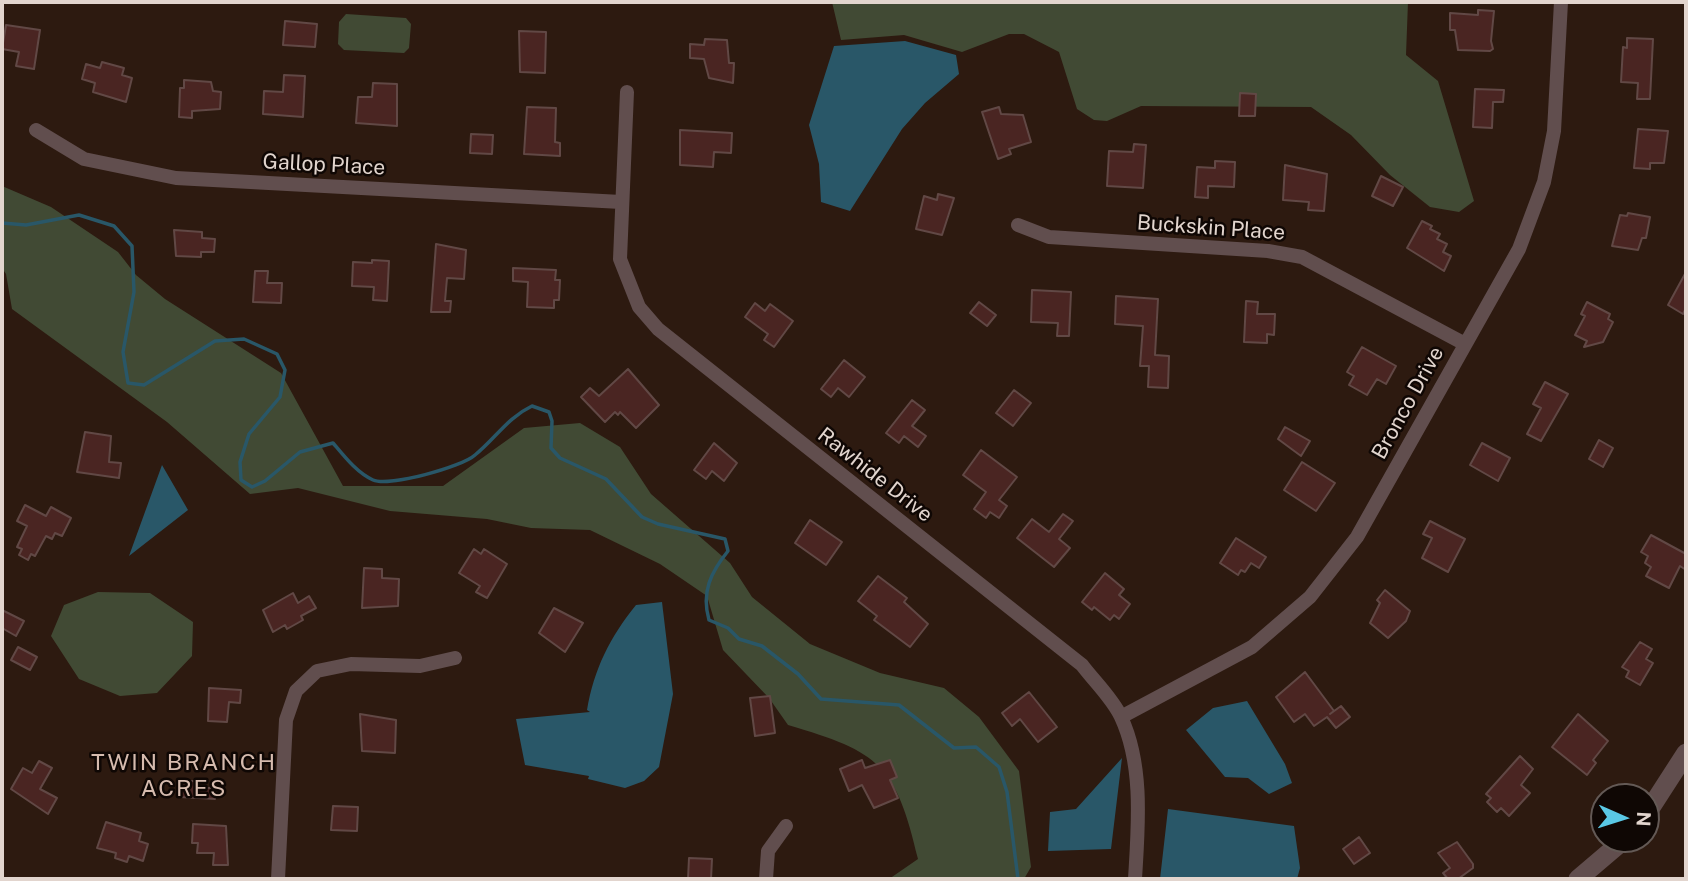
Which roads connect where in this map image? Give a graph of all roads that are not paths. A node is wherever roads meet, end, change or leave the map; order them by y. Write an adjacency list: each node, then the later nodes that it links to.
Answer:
1 (1561, 2): 6 (street, Bronco Drive)
2 (627, 92): 4 (street, Rawhide Drive)
3 (36, 130): 4 (street, Gallop Place)
4 (621, 202): 8 (street, Rawhide Drive)
5 (1018, 225): 6 (street, Buckskin Place)
6 (1465, 344): 8 (street, Bronco Drive)
7 (454, 658): 13 (street)
8 (1121, 717): 15 (street, Rawhide Drive)
9 (1686, 753): 10 (street)
10 (1660, 793)
11 (786, 826): 14 (street)
12 (1609, 853): 16 (street)
13 (278, 879)
14 (766, 879)
15 (1135, 879)
16 (1578, 879)

